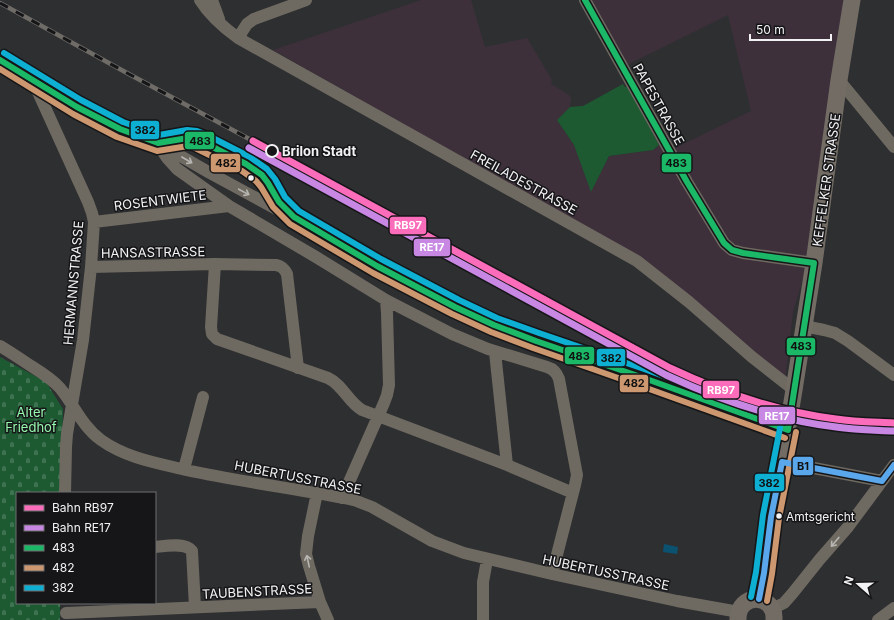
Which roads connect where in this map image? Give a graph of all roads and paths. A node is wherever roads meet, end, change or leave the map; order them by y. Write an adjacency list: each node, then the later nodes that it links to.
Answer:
1 (200, 0): 6 (street, FREILADESTRASSE)
2 (212, 0): 6 (street, FREILADESTRASSE)
3 (306, 0): 7 (street)
4 (585, 0): 16 (street, PAPESTRASSE)
5 (852, 0): 9 (street, KEFFELKER STRASSE)
6 (222, 25): 7 (street, FREILADESTRASSE)
7 (238, 38): 25 (street, FREILADESTRASSE)
8 (0, 60): 10 (street)
9 (839, 80): 12 (street); 16 (street, KEFFELKER STRASSE)
10 (33, 81): 11 (street); 15 (street, HERMANNSTRASSE)
11 (161, 145): 13 (street, ROSENTWIETE); 14 (street, one-way to 14); 14 (street)
12 (894, 147)
13 (229, 206): 15 (street, ROSENTWIETE); 19 (street, ROSENTWIETE)
14 (290, 215): 29 (street)
15 (94, 222): 18 (street, HERMANNSTRASSE)
16 (814, 263): 20 (street, KEFFELKER STRASSE)
17 (215, 264): 18 (street, HANSASTRASSE); 23 (street, HANSASTRASSE); 23 (street, HANSASTRASSE)
18 (91, 267): 27 (street, HERMANNSTRASSE)
19 (386, 300): 22 (street, ROSENTWIETE); 28 (street)
20 (804, 326): 24 (street); 25 (street, KEFFELKER STRASSE)
21 (0, 346): 27 (street, HUBERTUSSTRASSE)
22 (495, 352): 31 (street); 37 (street, ROSENTWIETE)
23 (298, 368): 28 (street, HANSASTRASSE)
24 (894, 375)
25 (794, 390): 29 (street, KEFFELKER STRASSE)
26 (202, 397): 33 (street)
27 (72, 404): 33 (street, HUBERTUSSTRASSE); 35 (street, HERMANNSTRASSE)
28 (377, 417): 31 (street, HANSASTRASSE); 38 (street)
29 (788, 430): 30 (street, KEFFELKER STRASSE)
30 (782, 462): 34 (street); 45 (street, KEFFELKER STRASSE)
31 (507, 465): 37 (street, HANSASTRASSE)
32 (894, 465): 34 (street)
33 (184, 469): 36 (street, HUBERTUSSTRASSE)
34 (882, 481): 45 (street, one-way to 45)
35 (65, 492)
36 (317, 493): 38 (street, HUBERTUSSTRASSE); 42 (street, one-way to 36)
37 (573, 493): 41 (street)
38 (342, 498): 40 (street, HUBERTUSSTRASSE)
39 (156, 547): 43 (street, TAUBENSTRASSE)
40 (487, 560): 41 (street, HUBERTUSSTRASSE); 49 (street)
41 (552, 574): 47 (street, HUBERTUSSTRASSE)
42 (320, 600): 43 (street, TAUBENSTRASSE); 48 (street)
43 (195, 608): 46 (street, TAUBENSTRASSE)
44 (894, 608): 50 (street)
45 (769, 610): 47 (street)
46 (66, 612)
47 (738, 616)
48 (328, 620)
49 (483, 620)
50 (878, 620)

